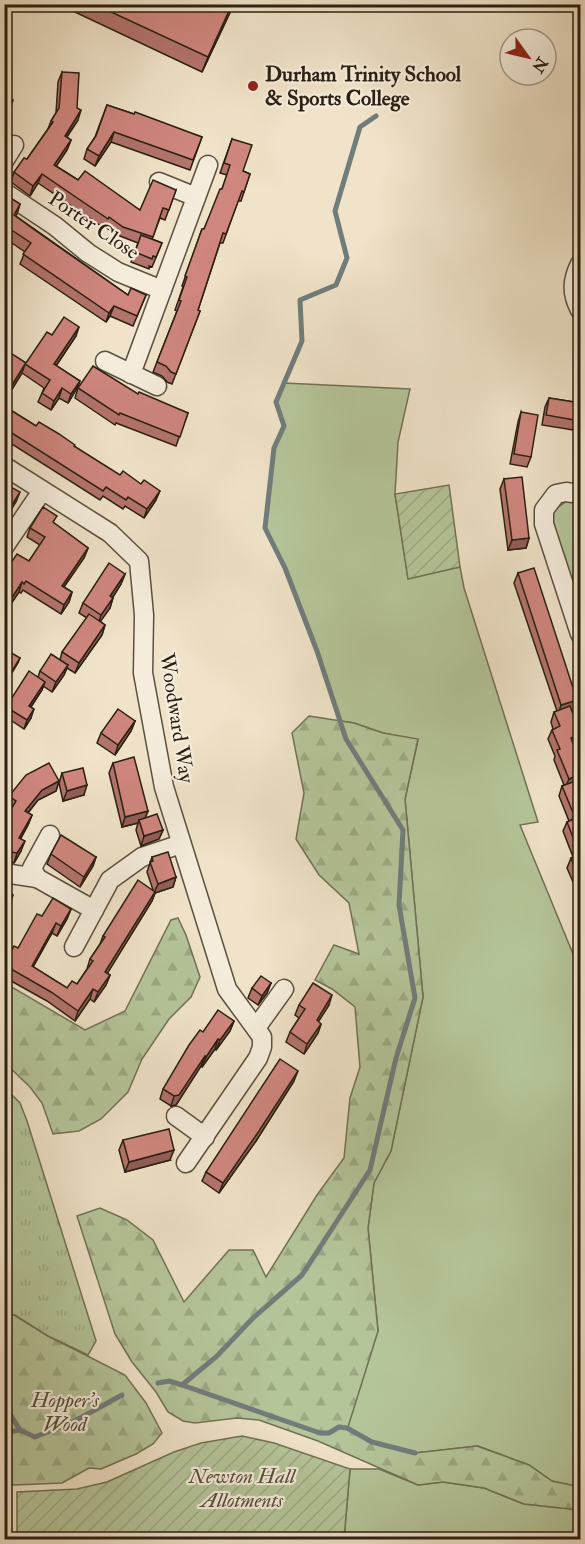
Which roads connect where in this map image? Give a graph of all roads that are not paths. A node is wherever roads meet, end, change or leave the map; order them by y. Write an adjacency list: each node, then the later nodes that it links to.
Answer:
1 (208, 165): 4 (street)
2 (159, 182): 4 (street)
3 (4, 192): 6 (street, Porter Close)
4 (196, 197): 6 (street)
5 (580, 264): 7 (street)
6 (162, 290): 9 (street)
7 (580, 310)
8 (105, 361): 9 (street)
9 (131, 374): 10 (street)
10 (157, 386)
11 (4, 466): 12 (street, Woodward Way)
12 (42, 491): 14 (street); 17 (street, Woodward Way)
13 (580, 494): 15 (street)
14 (4, 547)
15 (580, 634)
16 (50, 835): 19 (street)
17 (181, 844): 20 (street); 23 (street, Woodward Way)
18 (4, 873): 19 (street)
19 (37, 878): 20 (street)
20 (94, 910): 21 (street)
21 (74, 947)
22 (284, 989): 23 (street)
23 (256, 1028): 25 (street)
24 (176, 1116): 25 (street)
25 (205, 1137): 26 (street)
26 (186, 1164)

